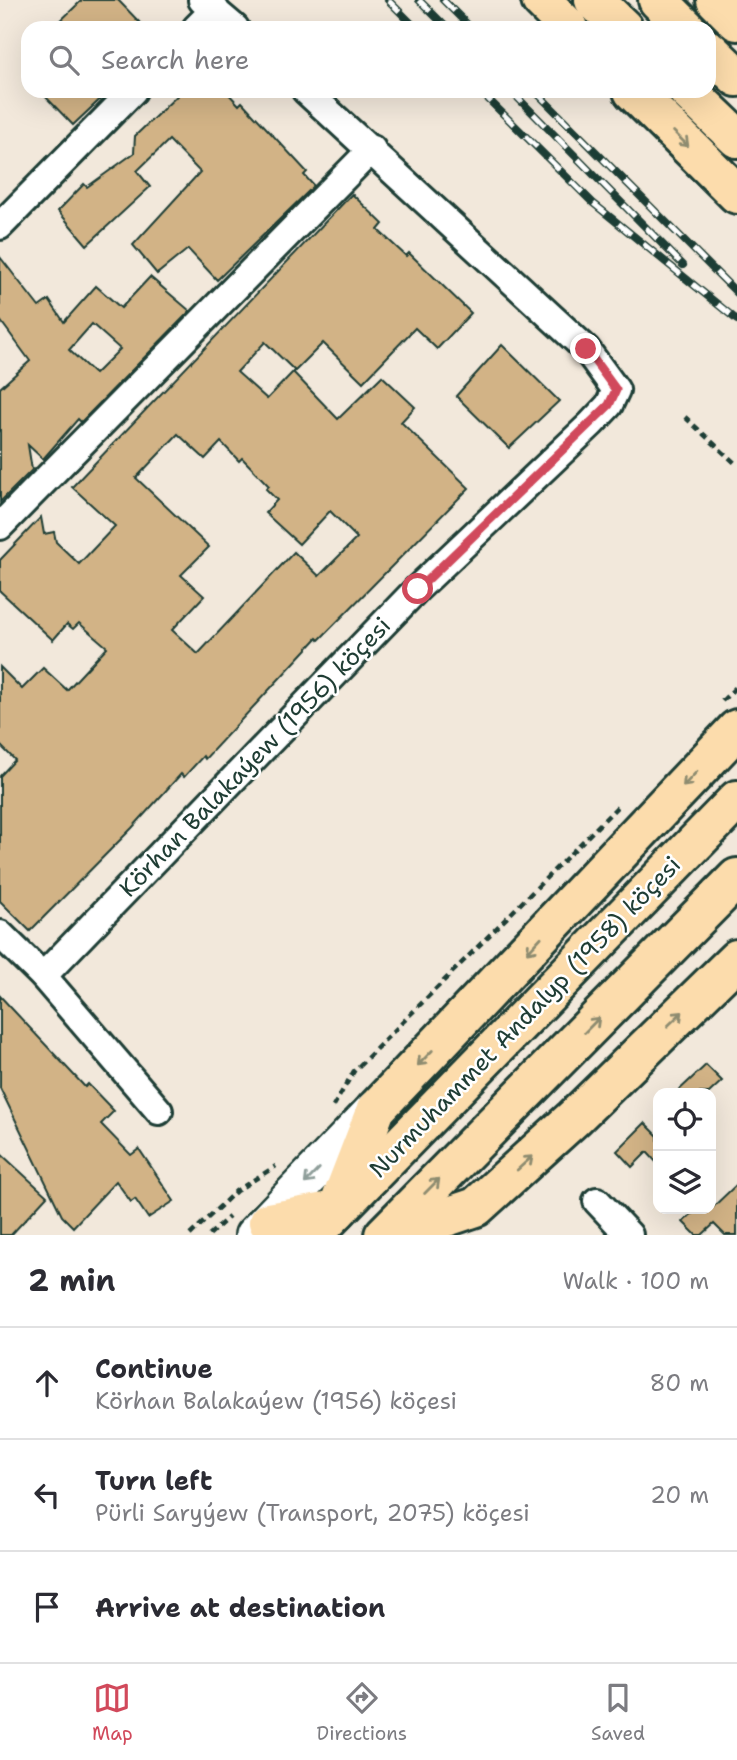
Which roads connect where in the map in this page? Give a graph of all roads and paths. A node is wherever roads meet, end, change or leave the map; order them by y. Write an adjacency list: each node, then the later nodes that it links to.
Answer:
1 (541, 0): 8 (main road)
2 (594, 0): 9 (main road)
3 (658, 0): 10 (main road)
4 (716, 0): 11 (main road)
5 (208, 5): 6 (street); 7 (street)
6 (200, 21)
7 (227, 21)
8 (562, 21)
9 (616, 21)
10 (679, 21)
11 (737, 21)
12 (716, 57): 13 (main road)
13 (737, 77)
14 (127, 98): 21 (street)
15 (314, 98): 19 (street)
16 (640, 98): 20 (main road, one-way to 20)
17 (695, 98): 18 (main road)
18 (737, 138)
19 (372, 149): 24 (street); 32 (street, Körhan Balakaýew (1956) köçesi)
20 (737, 194)
21 (0, 226)
22 (685, 416): 23 (path)
23 (737, 465)
24 (0, 526)
25 (737, 686): 26 (path)
26 (727, 718): 33 (main road, one-way to 33)
27 (737, 800): 39 (main road, Nurmuhammet Andalyp (1958) köçesi)
28 (619, 805): 35 (path)
29 (737, 878): 43 (main road, Nurmuhammet Andalyp (1958) köçesi, one-way to 29)
30 (0, 934): 32 (street)
31 (737, 958): 38 (main road, one-way to 31)
32 (43, 975): 34 (street)
33 (376, 1109): 39 (main road); 40 (street, one-way to 40)
34 (159, 1111)
35 (328, 1116)
36 (287, 1160): 41 (path)
37 (597, 1201): 46 (street)
38 (476, 1207): 44 (main road); 45 (street)
39 (325, 1223): 40 (main road)
40 (250, 1225): 42 (path)
41 (190, 1235)
42 (209, 1235)
43 (384, 1235)
44 (393, 1235)
45 (447, 1235)
46 (629, 1235)

